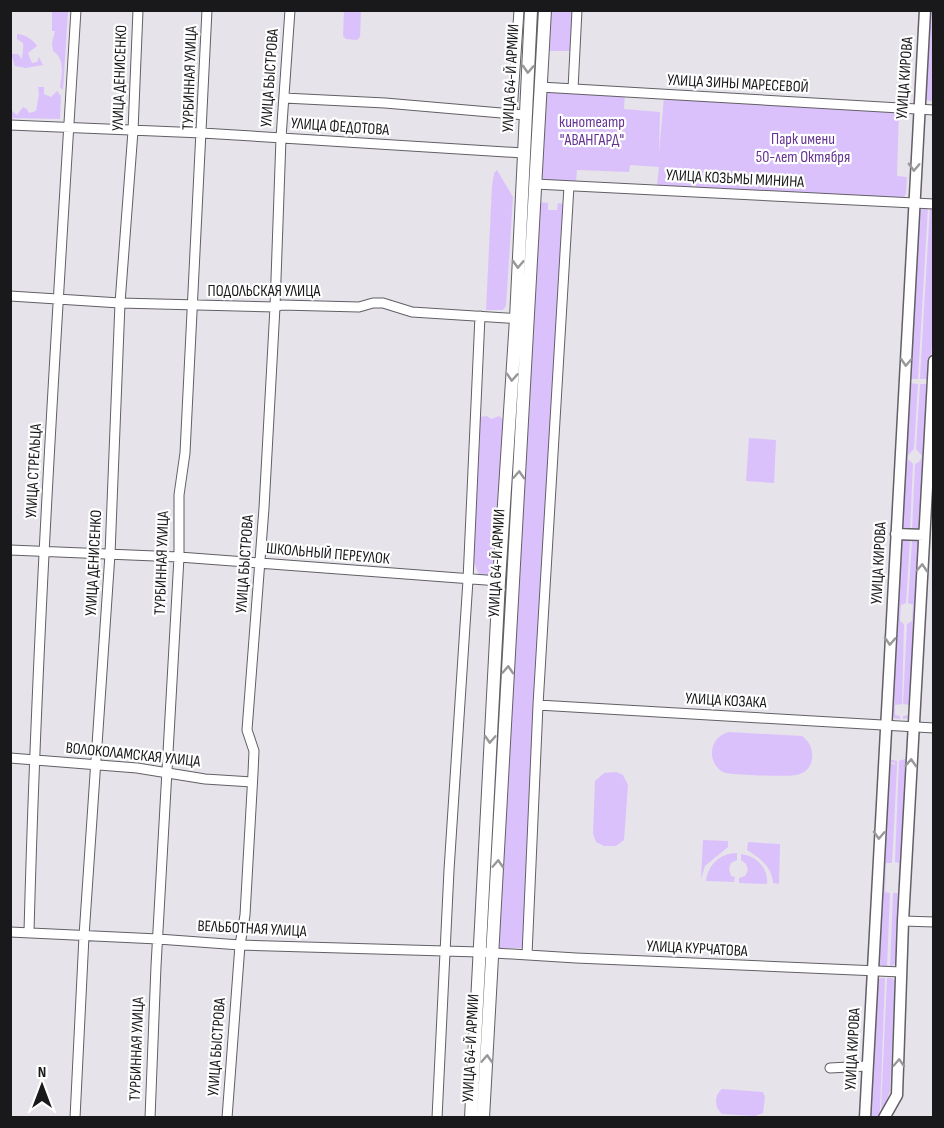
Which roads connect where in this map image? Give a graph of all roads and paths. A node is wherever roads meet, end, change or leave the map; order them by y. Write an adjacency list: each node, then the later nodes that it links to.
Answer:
1 (76, 10): 18 (street, УЛИЦА СТРЕЛЬЦА)
2 (138, 10): 19 (street, УЛИЦА ДЕНИСЕНКО)
3 (207, 10): 20 (street, ТУРБИННАЯ УЛИЦА)
4 (290, 10): 12 (street, УЛИЦА БЫСТРОВА)
5 (519, 10): 15 (street)
6 (531, 10): 16 (highway, УЛИЦА 64-Й АРМИИ, one-way to 16)
7 (545, 10): 10 (highway, УЛИЦА 64-Й АРМИИ)
8 (577, 10): 11 (street)
9 (925, 10): 13 (main road, УЛИЦА КИРОВА)
10 (540, 87): 11 (street, УЛИЦА ЗИНЫ МАРЕСЕВОЙ); 23 (highway, УЛИЦА 64-Й АРМИИ)
11 (573, 89): 13 (street, УЛИЦА ЗИНЫ МАРЕСЕВОЙ)
12 (284, 98): 15 (street); 21 (street, УЛИЦА БЫСТРОВА)
13 (919, 109): 14 (street, УЛИЦА ЗИНЫ МАРЕСЕВОЙ); 25 (main road, УЛИЦА КИРОВА, one-way to 25)
14 (933, 110)
15 (512, 113): 16 (street)
16 (525, 115): 22 (highway, УЛИЦА 64-Й АРМИИ)
17 (10, 125): 18 (street, УЛИЦА ФЕДОТОВА)
18 (69, 128): 19 (street, УЛИЦА ФЕДОТОВА); 28 (street, УЛИЦА СТРЕЛЬЦА)
19 (133, 131): 20 (street, УЛИЦА ФЕДОТОВА); 29 (street, УЛИЦА ДЕНИСЕНКО)
20 (202, 133): 21 (street, УЛИЦА ФЕДОТОВА); 30 (street, ТУРБИННАЯ УЛИЦА)
21 (281, 138): 22 (street, УЛИЦА ФЕДОТОВА); 31 (street, УЛИЦА БЫСТРОВА)
22 (523, 153): 33 (highway, УЛИЦА 64-Й АРМИИ, one-way to 33)
23 (535, 184): 24 (street, УЛИЦА КОЗЬМЫ МИНИНА); 33 (highway, УЛИЦА 64-Й АРМИИ)
24 (569, 186): 25 (street, УЛИЦА КОЗЬМЫ МИНИНА); 46 (street)
25 (913, 202): 26 (street, УЛИЦА КОЗЬМЫ МИНИНА); 37 (main road, УЛИЦА КИРОВА, one-way to 37)
26 (933, 204)
27 (10, 296): 28 (street, ПОДОЛЬСКАЯ УЛИЦА)
28 (58, 300): 29 (street, ПОДОЛЬСКАЯ УЛИЦА); 40 (street, УЛИЦА СТРЕЛЬЦА)
29 (120, 303): 30 (street, ПОДОЛЬСКАЯ УЛИЦА); 41 (street, УЛИЦА ДЕНИСЕНКО)
30 (192, 305): 31 (street, ПОДОЛЬСКАЯ УЛИЦА); 42 (street, ТУРБИННАЯ УЛИЦА)
31 (275, 307): 32 (street, ПОДОЛЬСКАЯ УЛИЦА); 43 (street, УЛИЦА БЫСТРОВА)
32 (480, 316): 33 (street, ПОДОЛЬСКАЯ УЛИЦА); 44 (street, УЛИЦА 64-Й АРМИИ)
33 (522, 319): 35 (highway, УЛИЦА 64-Й АРМИИ, one-way to 35); 36 (highway, УЛИЦА 64-Й АРМИИ)
34 (933, 361): 38 (main road)
35 (508, 444): 36 (highway); 45 (highway, УЛИЦА 64-Й АРМИИ)
36 (521, 445): 64 (highway, УЛИЦА 64-Й АРМИИ, one-way to 36)
37 (896, 534): 38 (main road); 47 (main road, УЛИЦА КИРОВА, one-way to 47)
38 (924, 535): 48 (main road, one-way to 38)
39 (10, 550): 40 (street, ШКОЛЬНЫЙ ПЕРЕУЛОК)
40 (45, 551): 41 (street, ШКОЛЬНЫЙ ПЕРЕУЛОК); 51 (street, УЛИЦА СТРЕЛЬЦА)
41 (110, 554): 42 (street, ШКОЛЬНЫЙ ПЕРЕУЛОК); 52 (street, УЛИЦА ДЕНИСЕНКО)
42 (179, 557): 43 (street, ШКОЛЬНЫЙ ПЕРЕУЛОК); 53 (street, ТУРБИННАЯ УЛИЦА)
43 (260, 564): 44 (street, ШКОЛЬНЫЙ ПЕРЕУЛОК); 54 (street, УЛИЦА БЫСТРОВА)
44 (468, 580): 45 (street, ШКОЛЬНЫЙ ПЕРЕУЛОК); 62 (street, УЛИЦА 64-Й АРМИИ)
45 (499, 581): 63 (highway, УЛИЦА 64-Й АРМИИ, one-way to 63)
46 (538, 705): 47 (street, УЛИЦА КОЗАКА); 65 (street)
47 (885, 725): 48 (street, УЛИЦА КОЗАКА); 66 (main road, УЛИЦА КИРОВА, one-way to 66)
48 (913, 726): 49 (street, УЛИЦА КОЗАКА); 55 (main road, one-way to 48)
49 (933, 728)
50 (10, 758): 51 (street, ВОЛОКОЛАМСКАЯ УЛИЦА)
51 (34, 760): 52 (street, ВОЛОКОЛАМСКАЯ УЛИЦА); 58 (street, УЛИЦА СТРЕЛЬЦА)
52 (96, 765): 53 (street, ВОЛОКОЛАМСКАЯ УЛИЦА); 59 (street, УЛИЦА ДЕНИСЕНКО)
53 (166, 771): 54 (street, ВОЛОКОЛАМСКАЯ УЛИЦА); 60 (street, ТУРБИННАЯ УЛИЦА)
54 (252, 782): 61 (street, УЛИЦА БЫСТРОВА)
55 (903, 921): 56 (street); 67 (main road)
56 (933, 922)
57 (10, 932): 58 (street, ВЕЛЬБОТНАЯ УЛИЦА)
58 (28, 932): 59 (street, ВЕЛЬБОТНАЯ УЛИЦА)
59 (84, 936): 60 (street, ВЕЛЬБОТНАЯ УЛИЦА); 70 (street, УЛИЦА ДЕНИСЕНКО)
60 (159, 939): 61 (street, ВЕЛЬБОТНАЯ УЛИЦА); 71 (street, ТУРБИННАЯ УЛИЦА)
61 (240, 945): 62 (street, ВЕЛЬБОТНАЯ УЛИЦА); 72 (street, УЛИЦА БЫСТРОВА)
62 (447, 952): 63 (street, ВЕЛЬБОТНАЯ УЛИЦА); 73 (street, УЛИЦА 64-Й АРМИИ)
63 (479, 952): 64 (street, ВЕЛЬБОТНАЯ УЛИЦА); 74 (highway, УЛИЦА 64-Й АРМИИ)
64 (493, 952): 65 (street, УЛИЦА КУРЧАТОВА); 75 (highway, УЛИЦА 64-Й АРМИИ, one-way to 64)
65 (527, 955): 66 (street, УЛИЦА КУРЧАТОВА)
66 (871, 971): 67 (street, УЛИЦА КУРЧАТОВА); 68 (main road, УЛИЦА КИРОВА)
67 (901, 972): 77 (main road, one-way to 67)
68 (867, 1066): 69 (street); 76 (main road, УЛИЦА КИРОВА)
69 (830, 1068)
70 (75, 1118)
71 (150, 1118)
72 (227, 1118)
73 (437, 1118)
74 (471, 1118)
75 (483, 1118)
76 (865, 1118)
77 (884, 1118)

